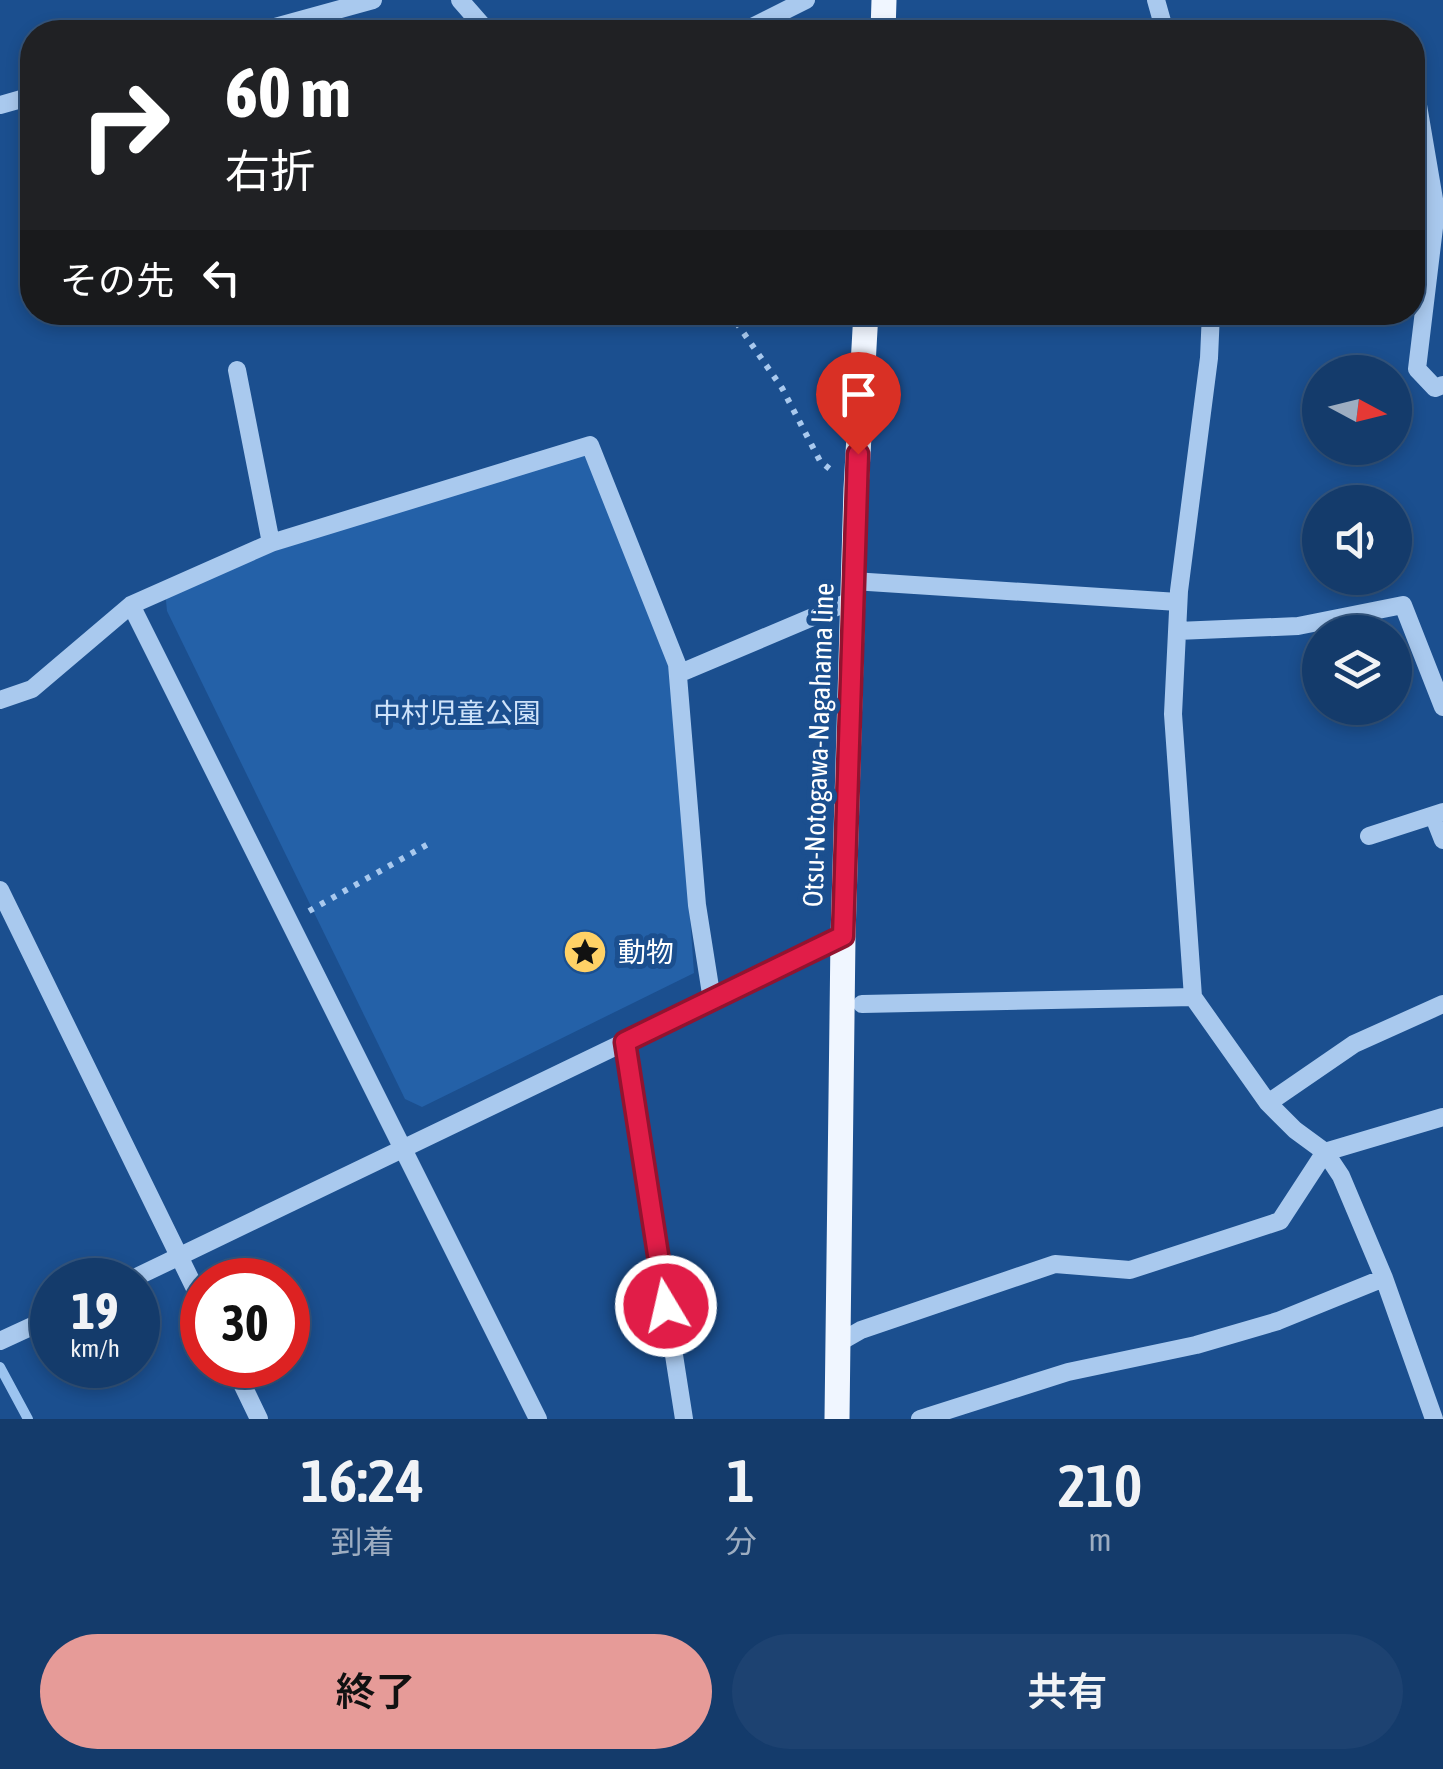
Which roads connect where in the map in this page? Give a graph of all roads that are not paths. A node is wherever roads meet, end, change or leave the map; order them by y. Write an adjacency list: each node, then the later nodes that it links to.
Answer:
1 (373, 0): 4 (street)
2 (460, 0): 5 (street)
3 (806, 0): 6 (street)
4 (300, 20)
5 (478, 20)
6 (766, 20)
7 (1425, 146): 8 (street)
8 (1425, 302)
9 (865, 325): 15 (main road, Otsu-Notogawa-Nagahama line)
10 (1210, 325): 16 (street)
11 (1422, 325): 13 (street)
12 (237, 370): 14 (street)
13 (1443, 385)
14 (271, 543): 17 (street); 19 (street)
15 (853, 591): 16 (street); 19 (street); 26 (main road, Otsu-Notogawa-Nagahama line)
16 (1178, 602): 18 (street)
17 (131, 605): 20 (street); 34 (street)
18 (1177, 631): 21 (street); 27 (street)
19 (678, 674): 28 (street)
20 (0, 700)
21 (1443, 707)
22 (1439, 814): 23 (street); 24 (street)
23 (1369, 836)
24 (1443, 840)
25 (0, 890): 36 (street)
26 (843, 936): 28 (street); 41 (main road, Otsu-Notogawa-Nagahama line)
27 (1193, 997): 29 (street); 32 (street)
28 (712, 1000): 31 (street)
29 (862, 1004)
30 (1443, 1004): 32 (street)
31 (625, 1042): 34 (street); 45 (street)
32 (1268, 1102): 35 (street)
33 (1443, 1117): 35 (street)
34 (403, 1149): 36 (street); 44 (street)
35 (1325, 1152): 38 (street); 41 (street)
36 (180, 1256): 37 (street)
37 (160, 1266)
38 (1384, 1278): 47 (street); 48 (street)
39 (30, 1327): 40 (street)
40 (0, 1341)
41 (840, 1342): 46 (main road, Otsu-Notogawa-Nagahama line)
42 (244, 1388): 43 (street)
43 (260, 1419)
44 (538, 1419)
45 (684, 1419)
46 (837, 1419)
47 (920, 1419)
48 (1434, 1419)

